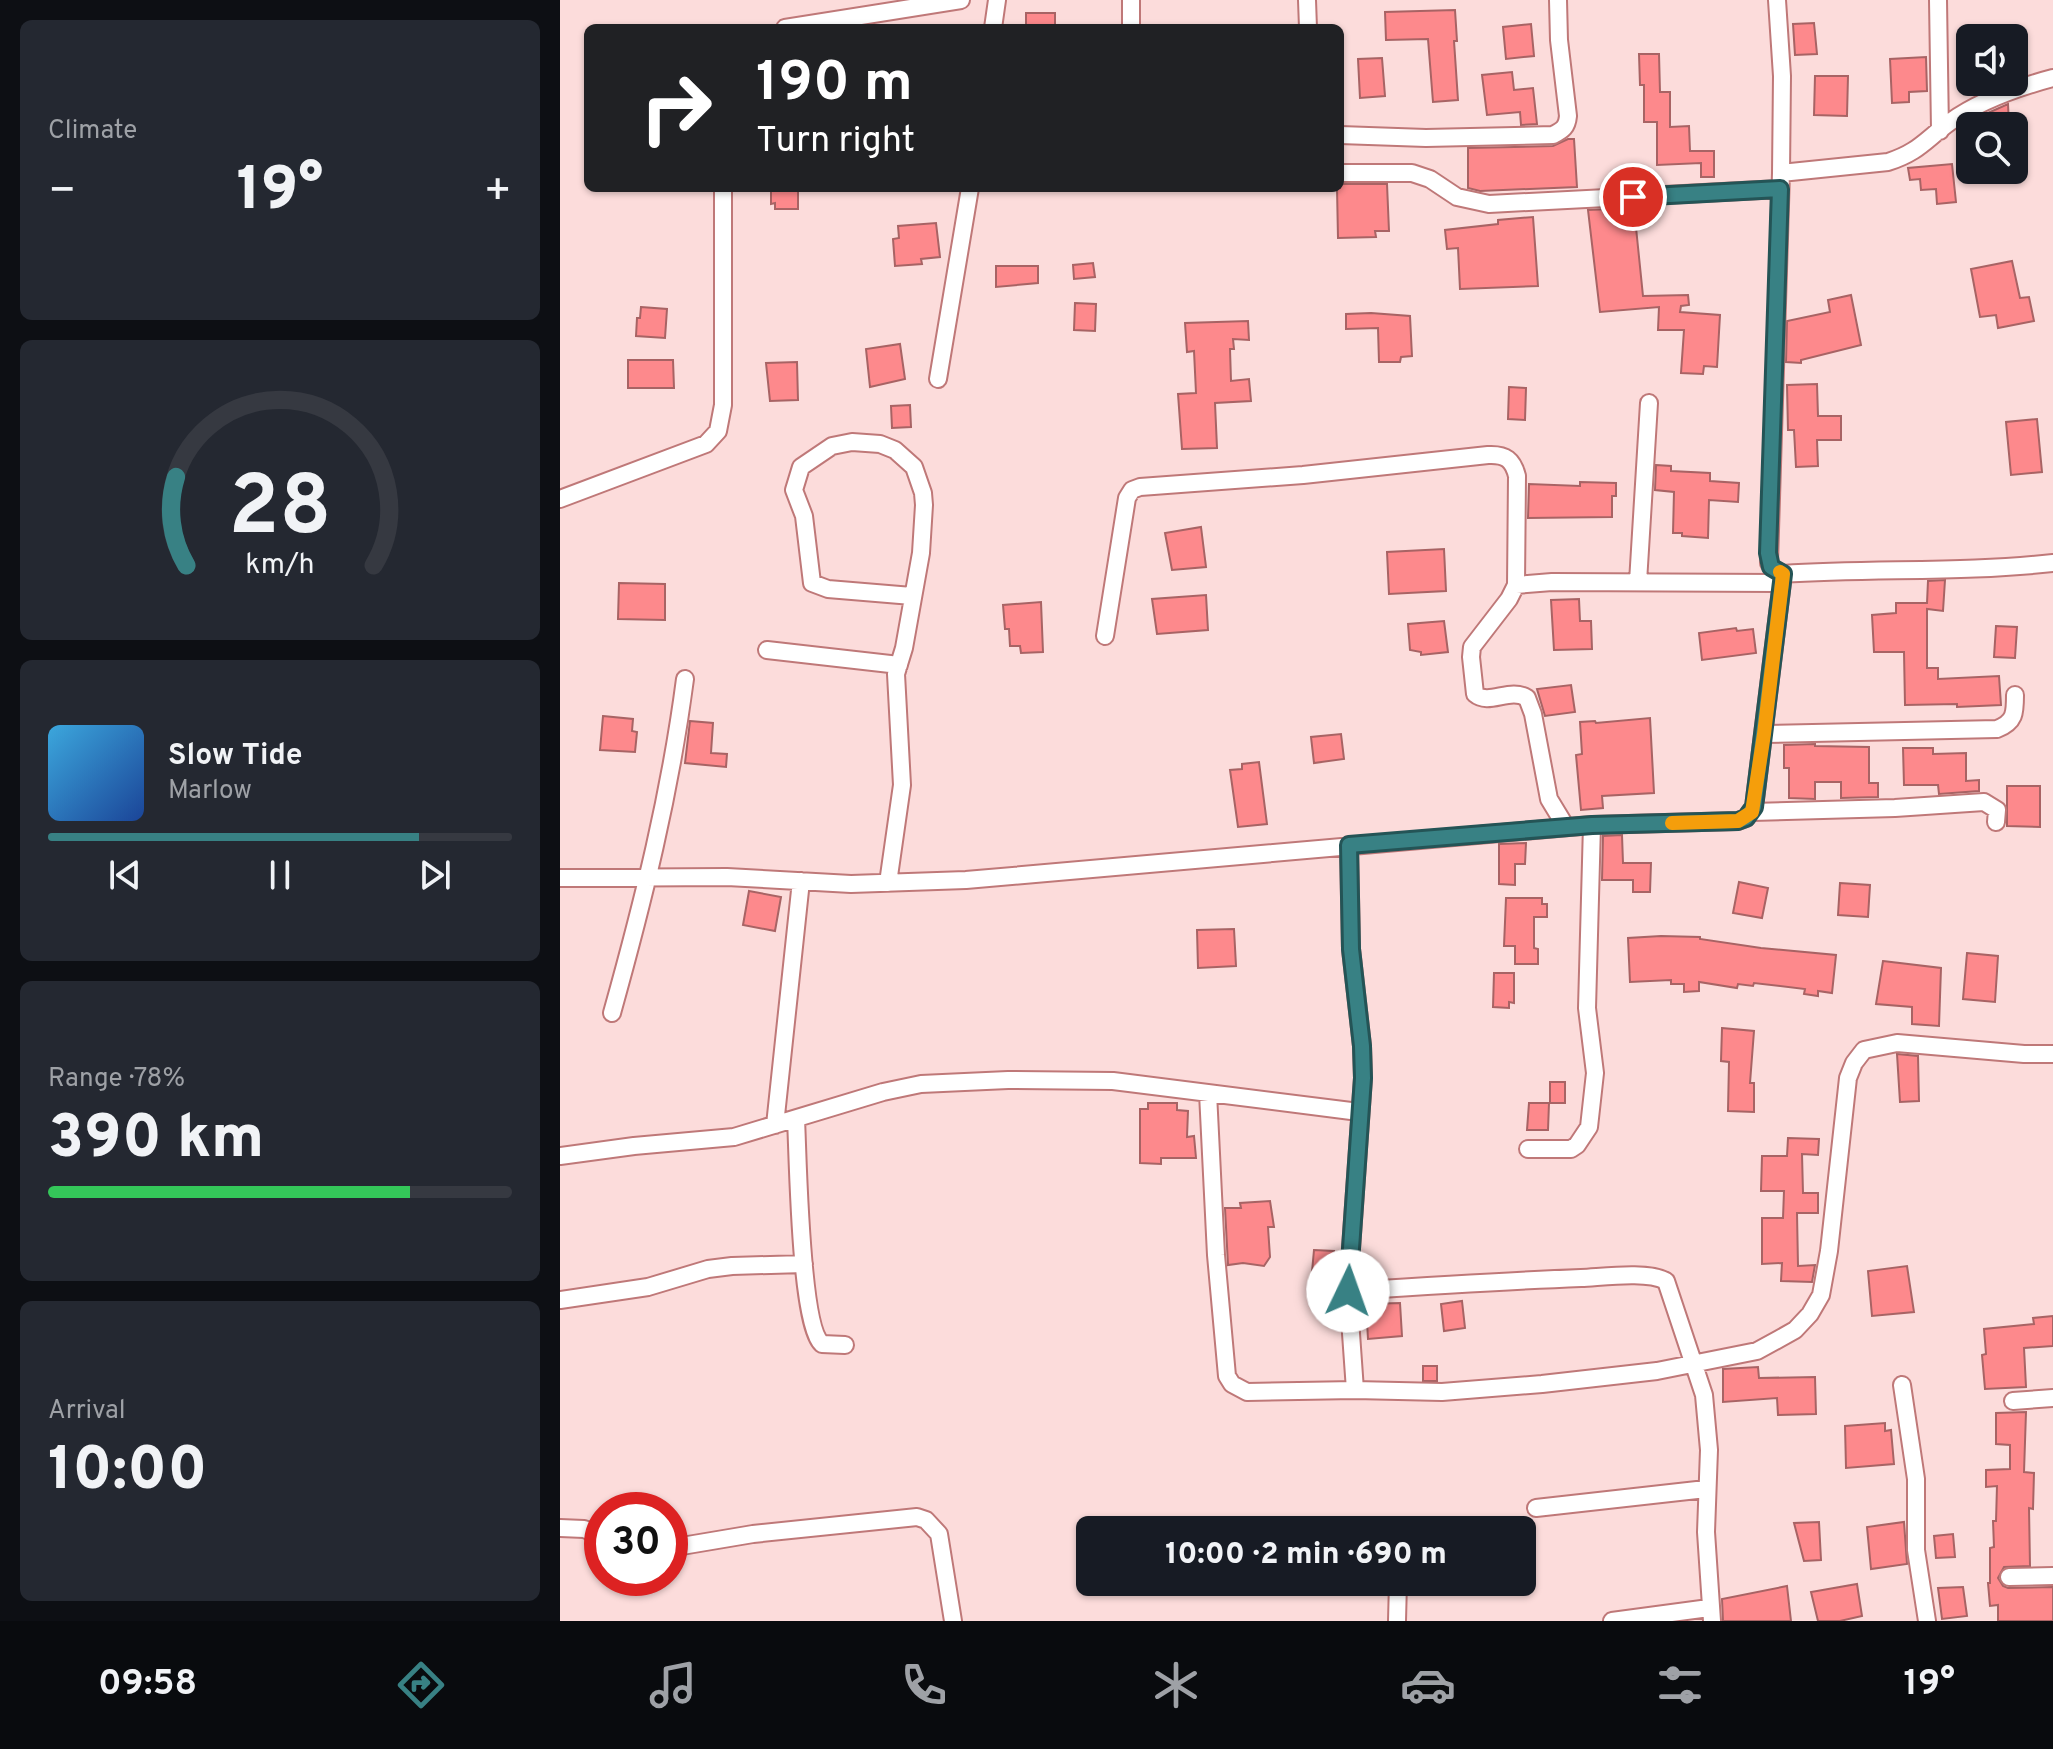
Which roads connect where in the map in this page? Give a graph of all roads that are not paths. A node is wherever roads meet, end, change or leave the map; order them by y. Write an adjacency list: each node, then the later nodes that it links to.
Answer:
1 (961, 0): 8 (street)
2 (997, 0): 9 (street)
3 (1131, 0): 10 (street)
4 (1307, 0): 11 (street)
5 (1558, 0): 14 (street)
6 (1777, 0): 16 (street)
7 (1938, 0): 13 (street)
8 (810, 24)
9 (994, 24)
10 (1131, 24)
11 (1308, 24)
12 (2053, 78): 13 (street)
13 (1940, 131): 16 (street)
14 (1344, 135)
15 (1344, 173): 16 (street)
16 (1780, 181): 23 (street)
17 (723, 192): 21 (street)
18 (969, 192): 19 (street)
19 (938, 379)
20 (1649, 403): 24 (street)
21 (560, 499)
22 (2053, 563): 23 (street)
23 (1783, 578): 24 (street); 32 (street)
24 (1638, 582): 25 (street)
25 (1516, 585): 27 (street); 36 (street)
26 (912, 596): 26 (street); 29 (street)
27 (1105, 636)
28 (767, 650): 29 (street)
29 (899, 665): 41 (street)
30 (685, 679): 38 (street)
31 (2015, 695): 32 (street)
32 (1764, 734): 33 (street)
33 (1752, 812): 34 (street); 35 (street)
34 (1996, 822)
35 (1592, 825): 36 (street); 48 (street)
36 (1566, 827): 37 (street)
37 (1349, 845): 41 (street); 45 (street)
38 (650, 877): 39 (street); 40 (street); 42 (street)
39 (560, 878)
40 (801, 881): 41 (street); 47 (street)
41 (888, 883)
42 (612, 1013)
43 (2053, 1054): 54 (street)
44 (1208, 1093): 45 (street); 46 (street); 56 (street)
45 (1359, 1112): 51 (street)
46 (796, 1119): 47 (street); 50 (street)
47 (775, 1125): 49 (street)
48 (1528, 1149)
49 (560, 1156)
50 (804, 1264): 52 (street); 53 (street)
51 (1348, 1291): 54 (street); 56 (street)
52 (560, 1300)
53 (845, 1345)
54 (1694, 1363): 56 (street); 59 (street)
55 (1902, 1385): 71 (street)
56 (1355, 1390)
57 (2053, 1398): 58 (street)
58 (2013, 1401)
59 (1706, 1489): 60 (street); 67 (street)
60 (1536, 1508)
61 (560, 1528): 62 (street)
62 (584, 1529)
63 (688, 1545): 68 (street)
64 (2053, 1576): 65 (street)
65 (2009, 1577)
66 (1398, 1596): 69 (street)
67 (1710, 1614): 70 (street)
68 (953, 1621)
69 (1397, 1621)
70 (1612, 1621)
71 (1927, 1621)

